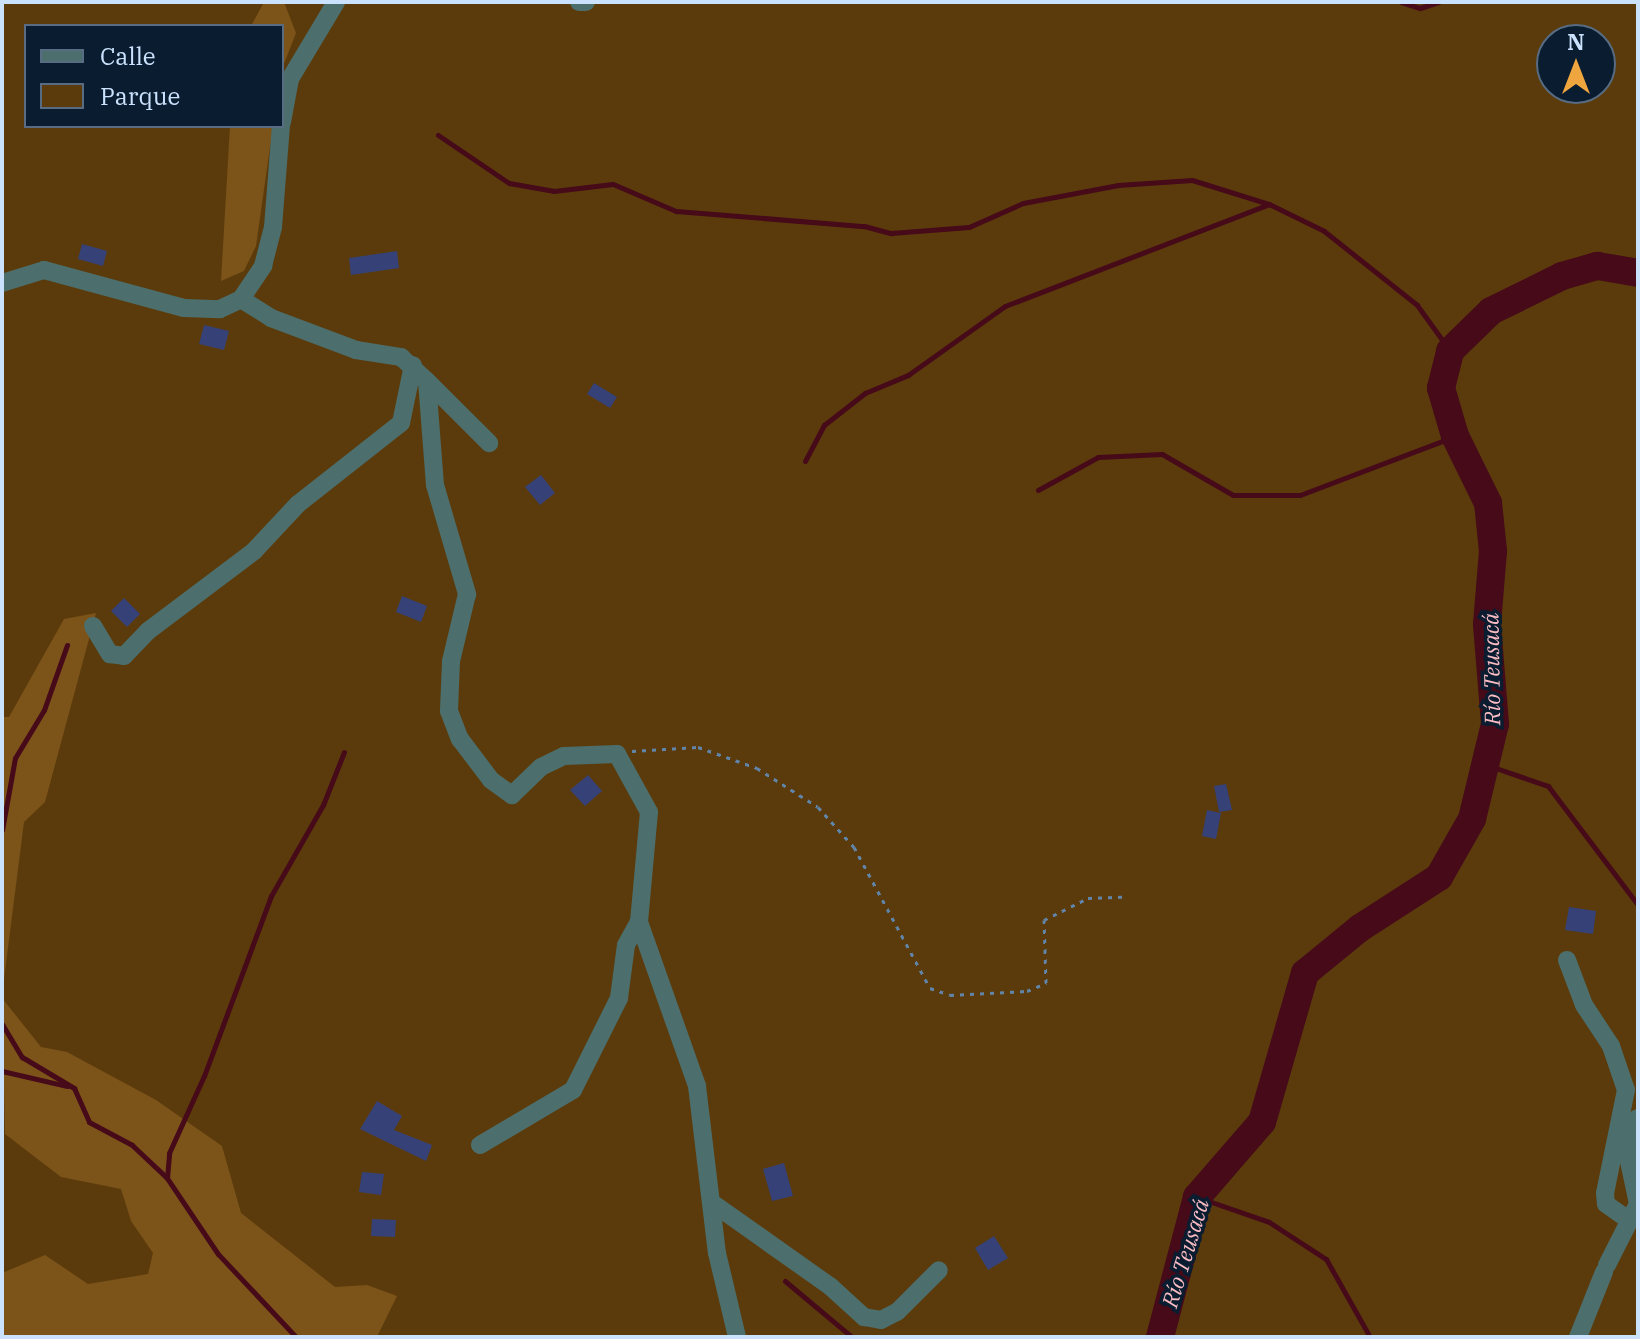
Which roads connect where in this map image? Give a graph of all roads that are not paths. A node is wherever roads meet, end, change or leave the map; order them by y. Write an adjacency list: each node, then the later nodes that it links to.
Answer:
1 (336, 2): 4 (street)
2 (579, 2): 3 (street)
3 (586, 2)
4 (284, 113)
5 (282, 128): 8 (street)
6 (9, 281): 7 (street); 8 (street)
7 (2, 294)
8 (241, 299): 9 (street)
9 (413, 365): 10 (street); 12 (street)
10 (427, 381): 11 (street); 13 (street)
11 (489, 443)
12 (93, 626)
13 (639, 922): 16 (street); 17 (street)
14 (1567, 960): 18 (street)
15 (1638, 1118): 18 (street)
16 (480, 1145)
17 (711, 1202): 19 (street); 20 (street)
18 (1634, 1209): 21 (street)
19 (939, 1270)
20 (737, 1337)
21 (1578, 1337)

